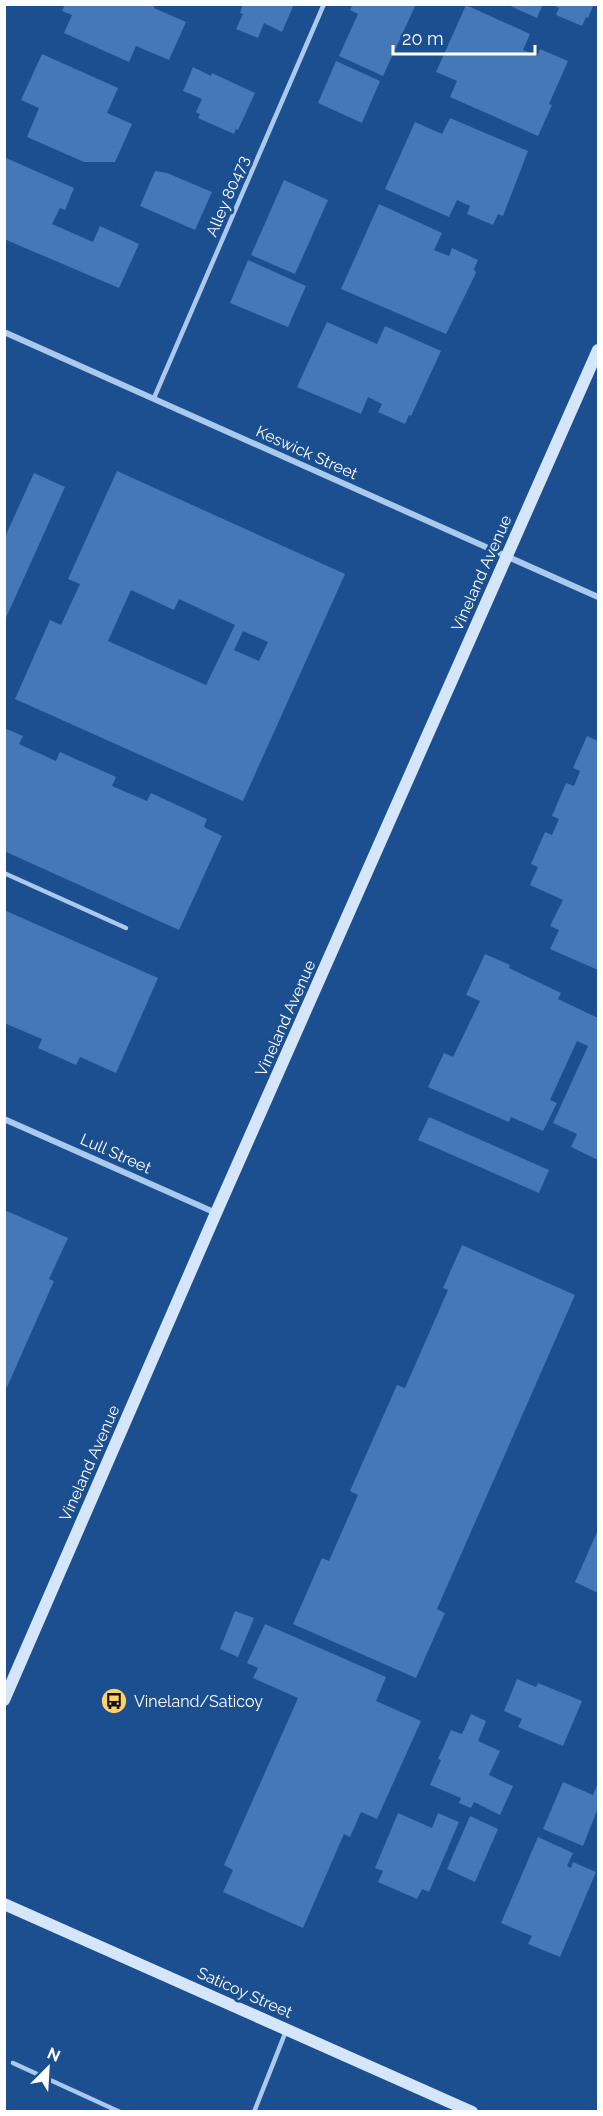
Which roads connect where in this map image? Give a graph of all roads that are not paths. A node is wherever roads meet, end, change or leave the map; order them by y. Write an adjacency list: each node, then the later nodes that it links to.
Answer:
1 (324, 4): 4 (lane, Alley 80473)
2 (4, 332): 4 (street, Keswick Street)
3 (598, 350): 5 (main road, Vineland Avenue)
4 (154, 398): 5 (street, Keswick Street)
5 (507, 556): 6 (street, Keswick Street); 10 (main road, Vineland Avenue)
6 (598, 597)
7 (4, 873): 8 (lane)
8 (126, 928)
9 (4, 1119): 10 (street, Lull Street)
10 (216, 1213): 11 (main road, Vineland Avenue)
11 (4, 1700)
12 (4, 1904): 13 (main road, Saticoy Street)
13 (287, 2029): 16 (lane); 17 (main road, Saticoy Street)
14 (13, 2062): 15 (lane)
15 (120, 2112)
16 (254, 2112)
17 (472, 2112)

